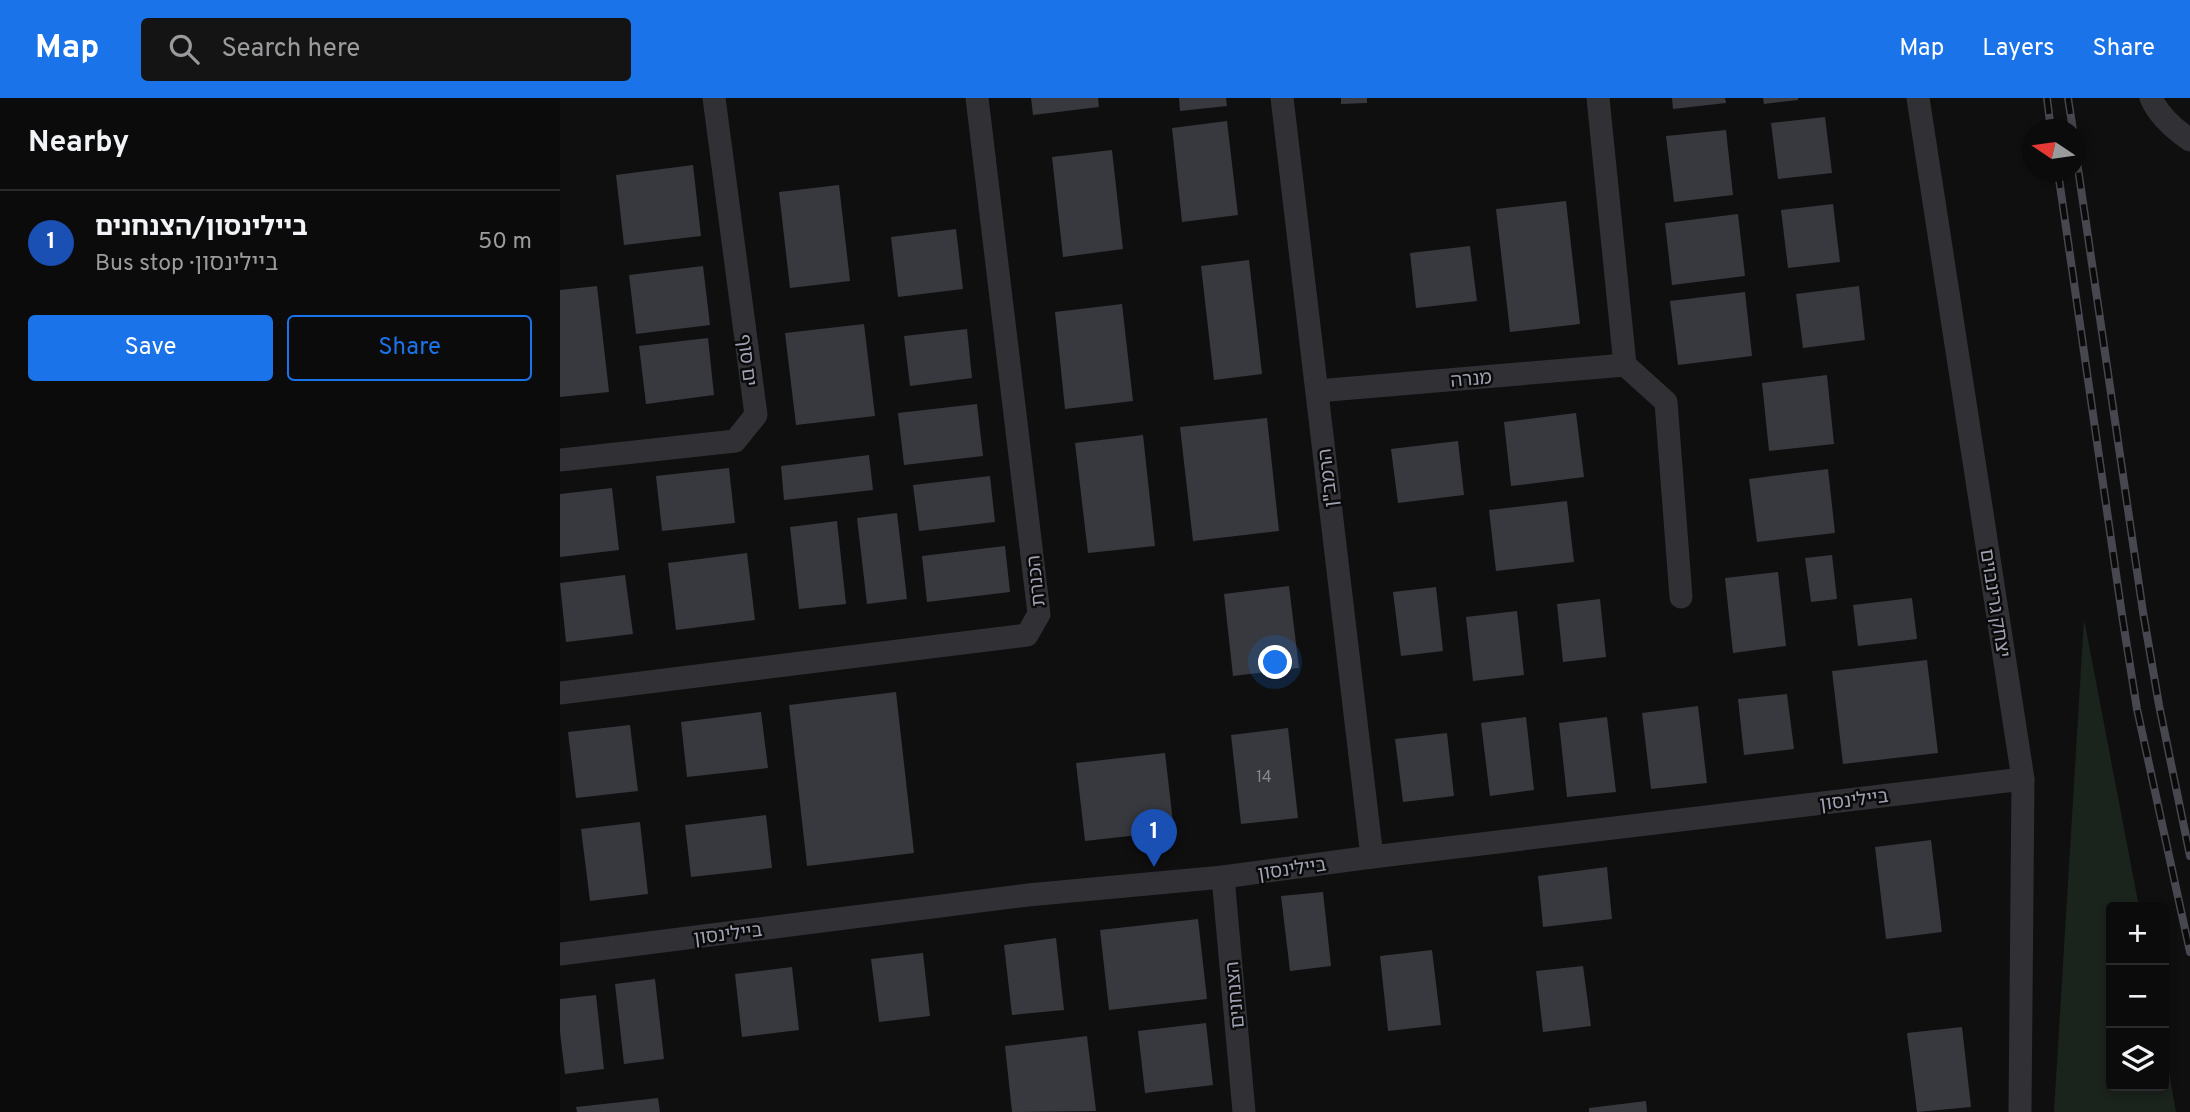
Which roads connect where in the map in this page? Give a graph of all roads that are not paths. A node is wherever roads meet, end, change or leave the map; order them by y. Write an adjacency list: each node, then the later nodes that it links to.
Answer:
1 (714, 98): 10 (street, ים סוף)
2 (977, 98): 12 (street, הכנרת)
3 (1282, 98): 9 (street, הרמב"ן)
4 (1598, 98): 8 (street)
5 (1918, 98): 13 (street, יצחק גרינבוים)
6 (2151, 98): 7 (street)
7 (2190, 140)
8 (1625, 365): 9 (street, מנרה); 11 (street)
9 (1317, 391): 14 (street, הרמב"ן)
10 (560, 460)
11 (1681, 597)
12 (560, 693)
13 (2023, 779): 14 (street, ביילינסון); 18 (street, יצחק גרינבוים)
14 (1372, 857): 15 (street, ביילינסון)
15 (1223, 877): 16 (street, ביילינסון); 17 (street, הצנחנים)
16 (560, 954)
17 (1244, 1112)
18 (2020, 1112)

